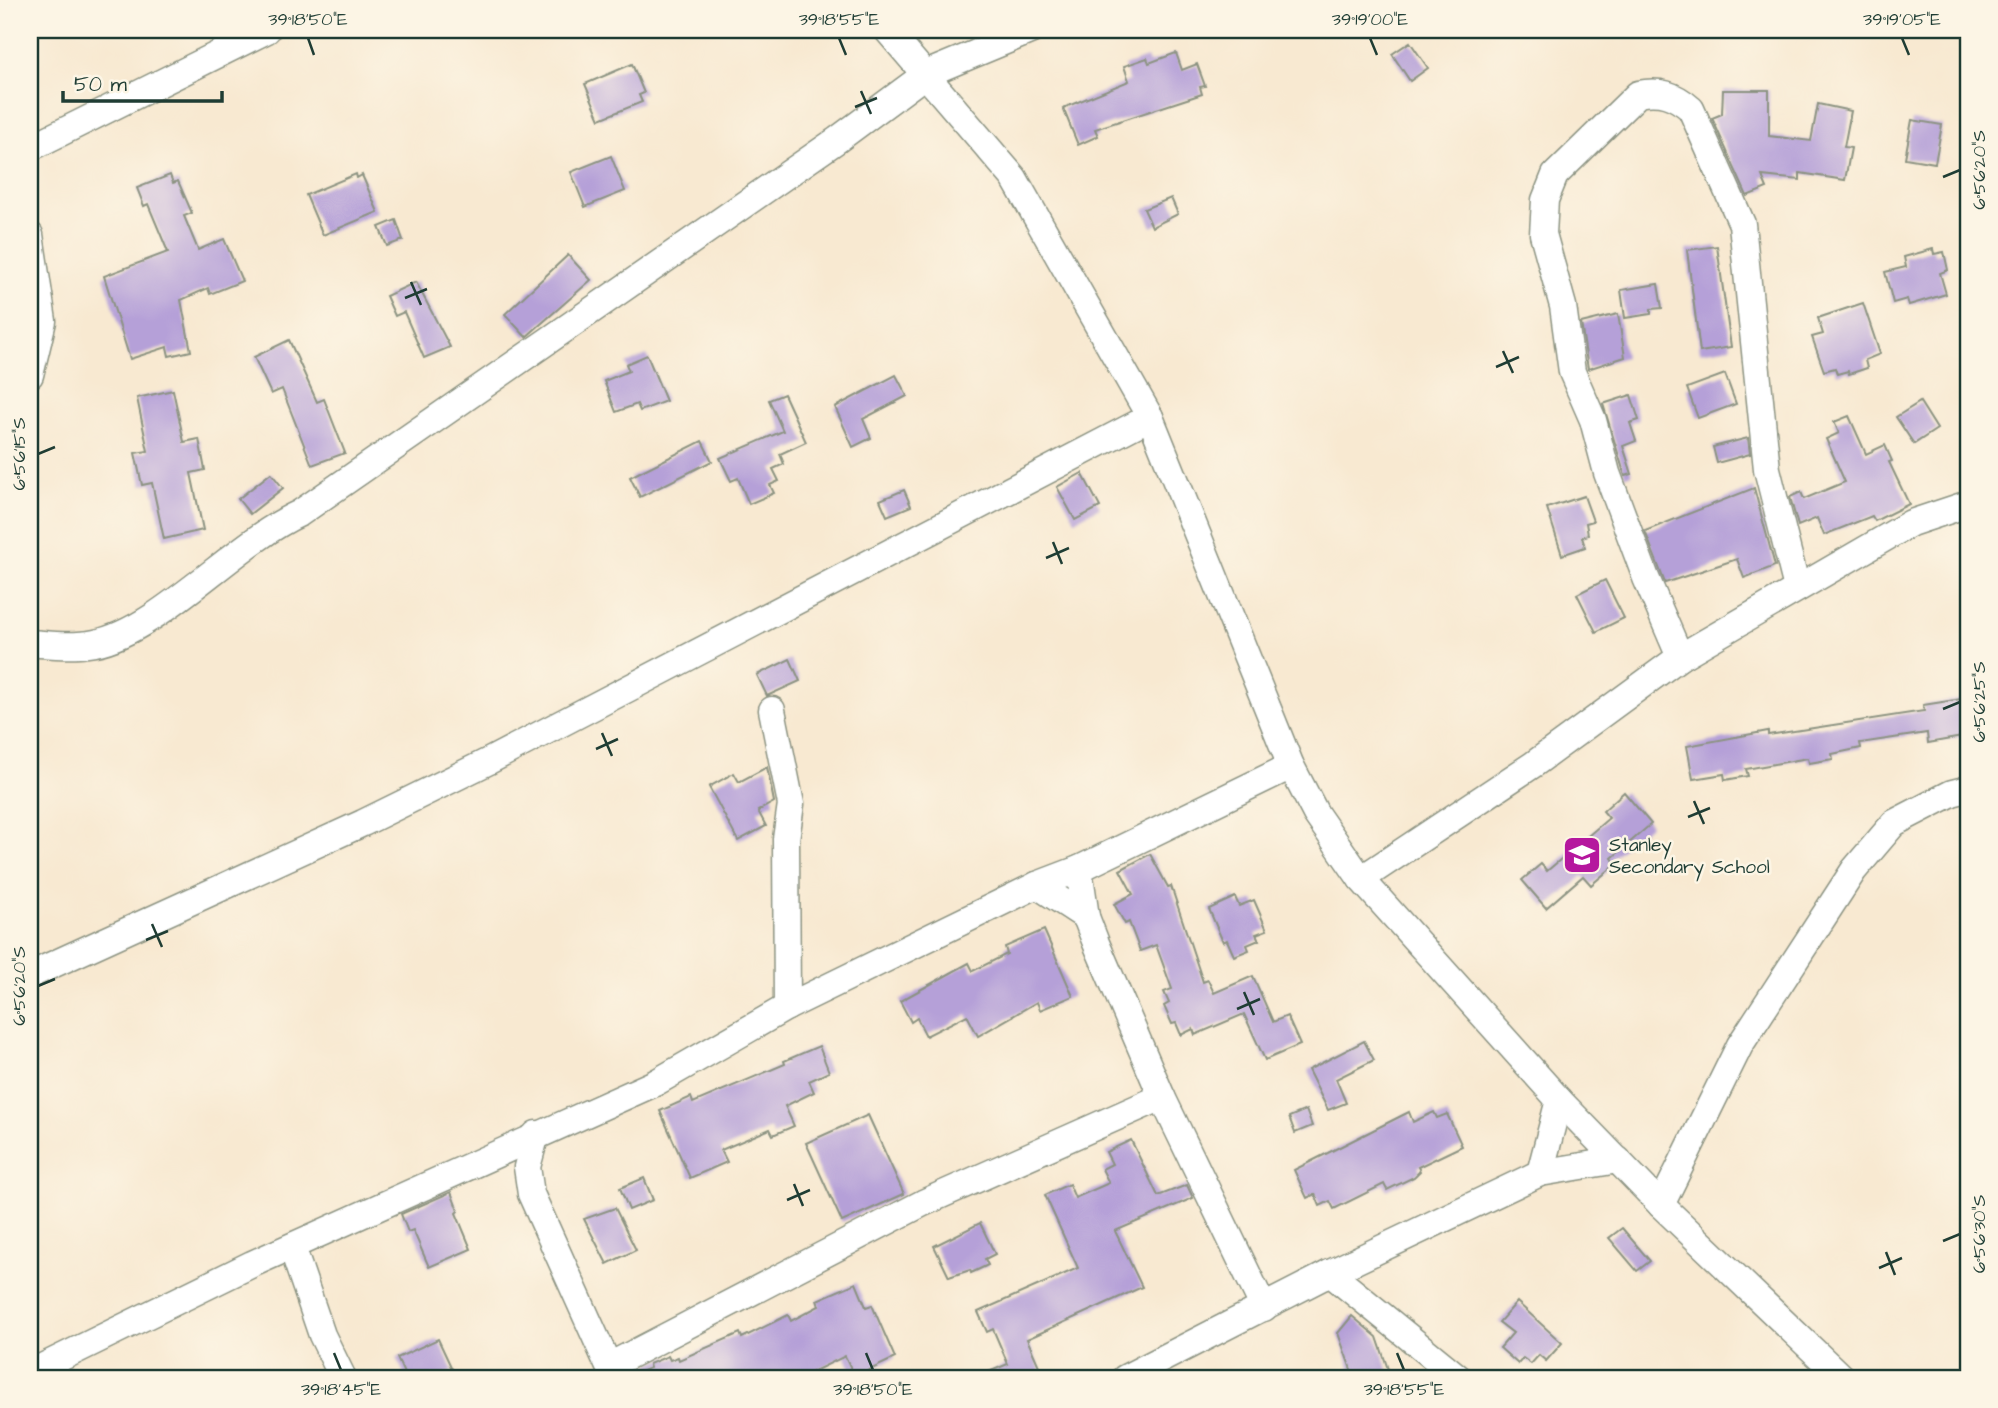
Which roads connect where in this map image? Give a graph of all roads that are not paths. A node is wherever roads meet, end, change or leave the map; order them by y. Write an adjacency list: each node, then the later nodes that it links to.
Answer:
1 (267, 30): 5 (street)
2 (887, 30): 4 (street)
3 (1032, 30): 4 (street)
4 (926, 74): 8 (street); 11 (street)
5 (30, 148)
6 (30, 235): 7 (street)
7 (30, 375)
8 (1150, 417): 14 (street); 20 (street)
9 (1968, 504): 10 (street)
10 (1797, 588): 12 (street); 12 (street)
11 (30, 643)
12 (1680, 657): 17 (street)
13 (772, 710): 21 (street)
14 (1291, 766): 16 (street); 17 (street)
15 (1968, 789): 27 (street)
16 (1079, 869): 18 (street); 19 (street)
17 (1361, 879): 23 (street)
18 (1037, 885): 19 (street); 21 (street)
19 (1086, 917): 22 (street)
20 (30, 975)
21 (787, 1007): 24 (street)
22 (1162, 1097): 30 (street); 31 (street)
23 (1559, 1100): 25 (street); 26 (street)
24 (536, 1134): 28 (street); 31 (street)
25 (1618, 1160): 26 (street); 27 (street)
26 (1540, 1173): 29 (street)
27 (1661, 1205): 36 (street)
28 (292, 1247): 32 (street); 33 (street)
29 (1330, 1273): 30 (street); 35 (street)
30 (1264, 1308): 34 (street)
31 (612, 1372)
32 (30, 1373)
33 (344, 1378)
34 (1125, 1378)
35 (1460, 1378)
36 (1842, 1378)

